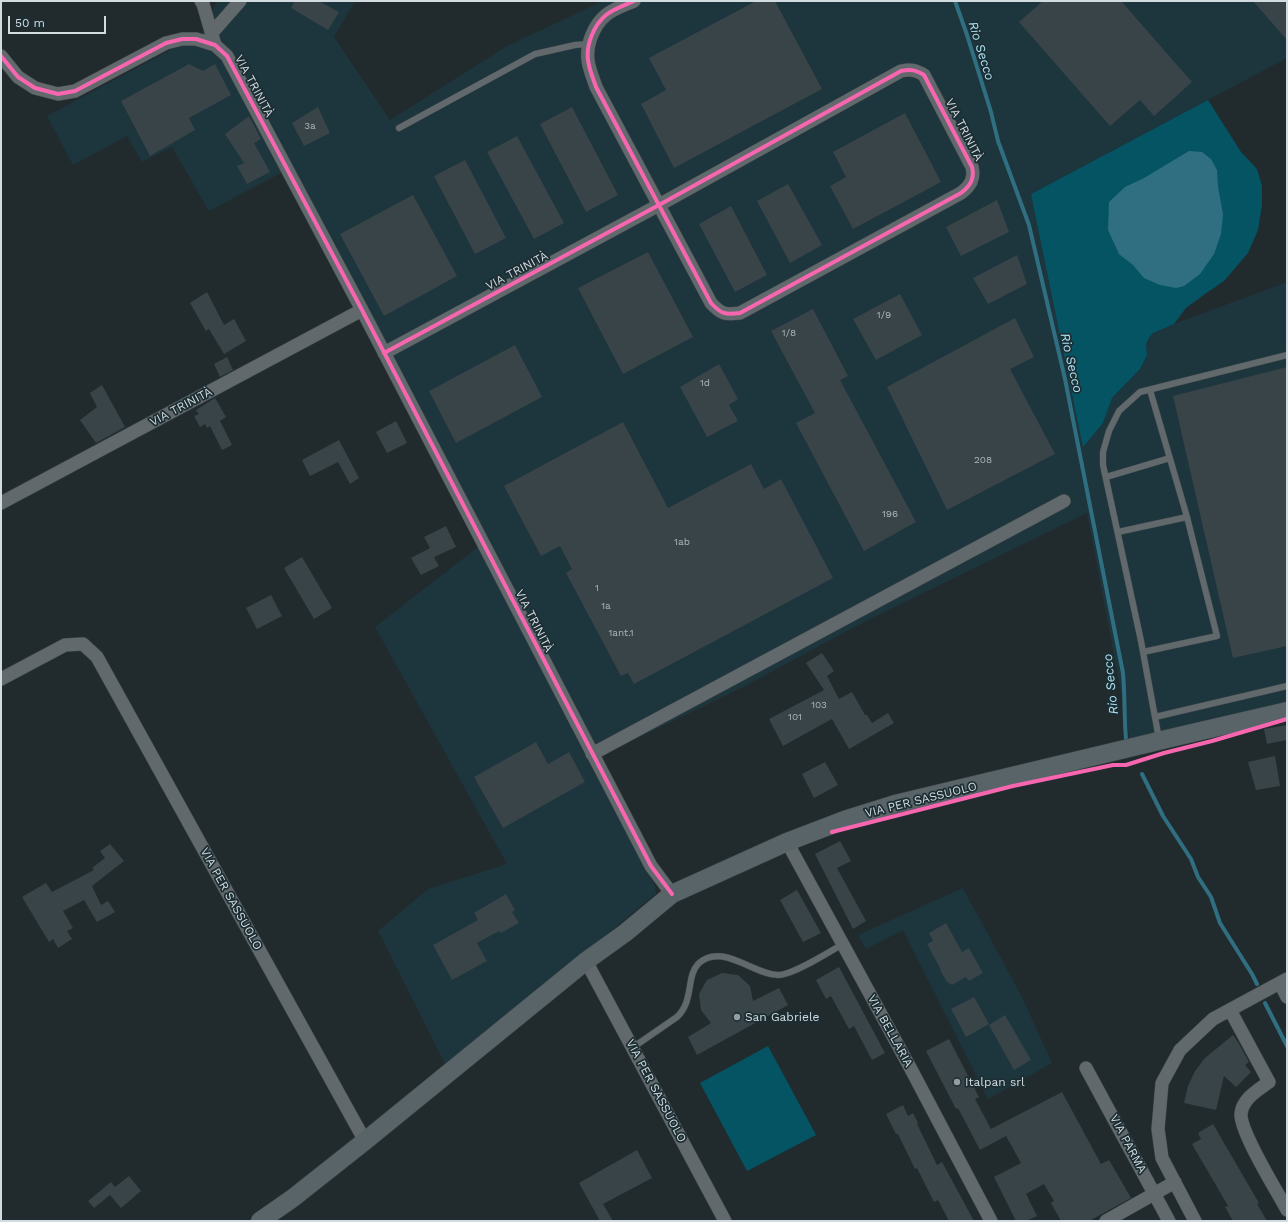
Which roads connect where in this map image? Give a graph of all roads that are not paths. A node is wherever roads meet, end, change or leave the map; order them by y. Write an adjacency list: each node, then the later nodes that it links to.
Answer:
1 (201, 1): 4 (street, VIA TRINITÀ)
2 (240, 1): 4 (street)
3 (634, 1): 5 (street)
4 (213, 39): 6 (street, VIA TRINITÀ); 9 (street, VIA TRINITÀ)
5 (589, 44): 7 (lane); 8 (street, VIA TRINITÀ)
6 (1, 56)
7 (399, 128)
8 (659, 205): 8 (street, VIA TRINITÀ); 10 (street, VIA TRINITÀ)
9 (362, 310): 10 (street, VIA TRINITÀ); 16 (street, VIA TRINITÀ)
10 (384, 353): 25 (street, VIA TRINITÀ)
11 (1287, 355): 12 (lane)
12 (1150, 390): 13 (lane); 14 (lane)
13 (1170, 458): 14 (lane); 17 (lane)
14 (1106, 477): 18 (lane)
15 (1064, 501): 25 (street)
16 (1, 503)
17 (1187, 517): 18 (lane); 19 (lane)
18 (1118, 532): 19 (lane)
19 (1143, 652): 23 (lane)
20 (1, 679): 35 (street, VIA PER SASSUOLO)
21 (1287, 686): 23 (lane)
22 (1287, 711): 24 (main road, VIA PER SASSUOLO)
23 (1155, 717): 24 (lane)
24 (1159, 740): 26 (main road, VIA PER SASSUOLO)
25 (592, 754): 27 (street, VIA TRINITÀ)
26 (787, 842): 27 (main road, VIA PER SASSUOLO); 28 (street, VIA BELLARIA)
27 (672, 894): 29 (main road, VIA PER SASSUOLO)
28 (843, 944): 33 (lane); 41 (street, VIA BELLARIA)
29 (586, 961): 33 (street, VIA PER SASSUOLO); 35 (main road, VIA PER SASSUOLO)
30 (1283, 981): 31 (street); 32 (street)
31 (1287, 996)
32 (1230, 1010): 36 (street); 38 (street)
33 (632, 1048): 40 (street, VIA PER SASSUOLO)
34 (1086, 1068): 37 (street, VIA PARMA)
35 (365, 1141): 39 (main road, VIA PER SASSUOLO)
36 (1175, 1182): 37 (street); 44 (street)
37 (1154, 1194): 42 (street); 43 (street, VIA PARMA)
38 (1287, 1210)
39 (260, 1221)
40 (725, 1221)
41 (991, 1221)
42 (1106, 1221)
43 (1169, 1221)
44 (1195, 1221)

